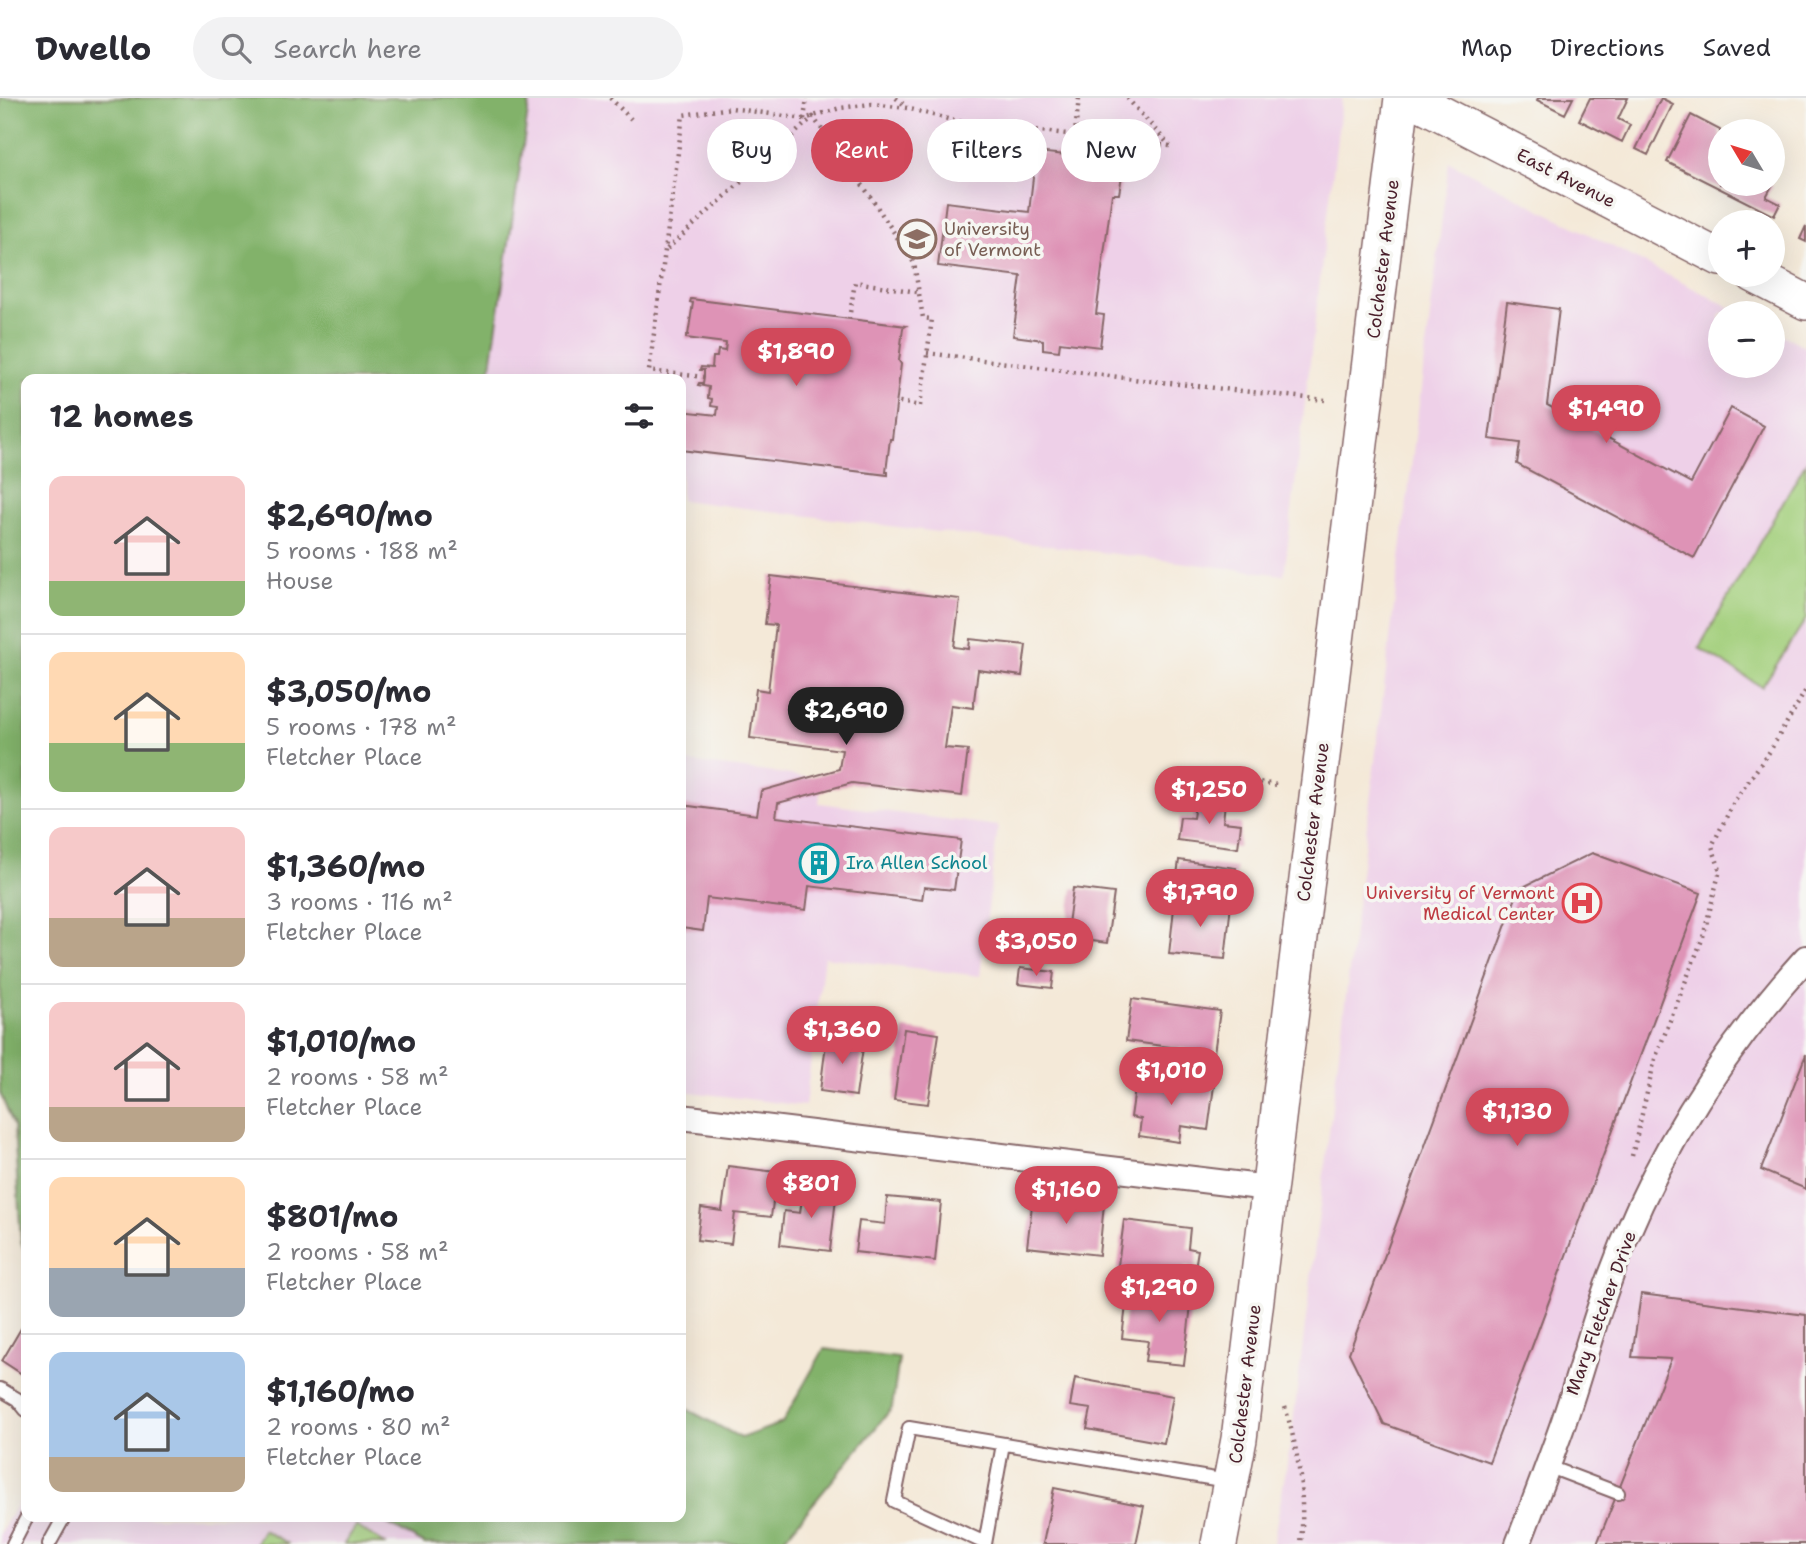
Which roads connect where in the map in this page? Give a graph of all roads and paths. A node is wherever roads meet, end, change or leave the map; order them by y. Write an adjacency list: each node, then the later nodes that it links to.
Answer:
1 (610, 98): 10 (path)
2 (807, 98): 11 (path)
3 (897, 98): 8 (path)
4 (1079, 98): 12 (path)
5 (1128, 98): 13 (path)
6 (1402, 98): 35 (main road, Colchester Avenue)
7 (1411, 98): 18 (main road, East Avenue)
8 (907, 108): 9 (path); 14 (path)
9 (813, 117): 11 (path); 17 (path); 20 (path)
10 (631, 119)
11 (804, 119): 17 (path)
12 (1077, 119)
13 (1146, 119)
14 (1061, 133)
15 (1161, 136): 16 (path)
16 (1161, 145)
17 (666, 250): 24 (path)
18 (1708, 252)
19 (1777, 287): 21 (main road)
20 (917, 292): 22 (path); 23 (path)
21 (1806, 302)
22 (849, 318)
23 (927, 353): 27 (path); 28 (path)
24 (676, 374)
25 (686, 375): 26 (path)
26 (704, 377)
27 (1325, 400)
28 (895, 401)
29 (1806, 690): 34 (path)
30 (1198, 773): 31 (path)
31 (1278, 785)
32 (1806, 958): 40 (street, Mary Fletcher Drive)
33 (686, 1118): 35 (street)
34 (1631, 1160)
35 (1268, 1188): 41 (main road, Colchester Avenue)
36 (0, 1389): 37 (lane)
37 (21, 1404)
38 (1285, 1407): 49 (path)
39 (1003, 1444): 41 (lane); 45 (lane); 45 (lane)
40 (1547, 1466): 42 (lane); 50 (street, Mary Fletcher Drive)
41 (1232, 1482): 48 (main road, Colchester Avenue)
42 (1618, 1493)
43 (24, 1522): 46 (lane)
44 (61, 1522): 47 (lane)
45 (985, 1543)
46 (13, 1544)
47 (49, 1544)
48 (1219, 1544)
49 (1301, 1544)
50 (1518, 1544)

